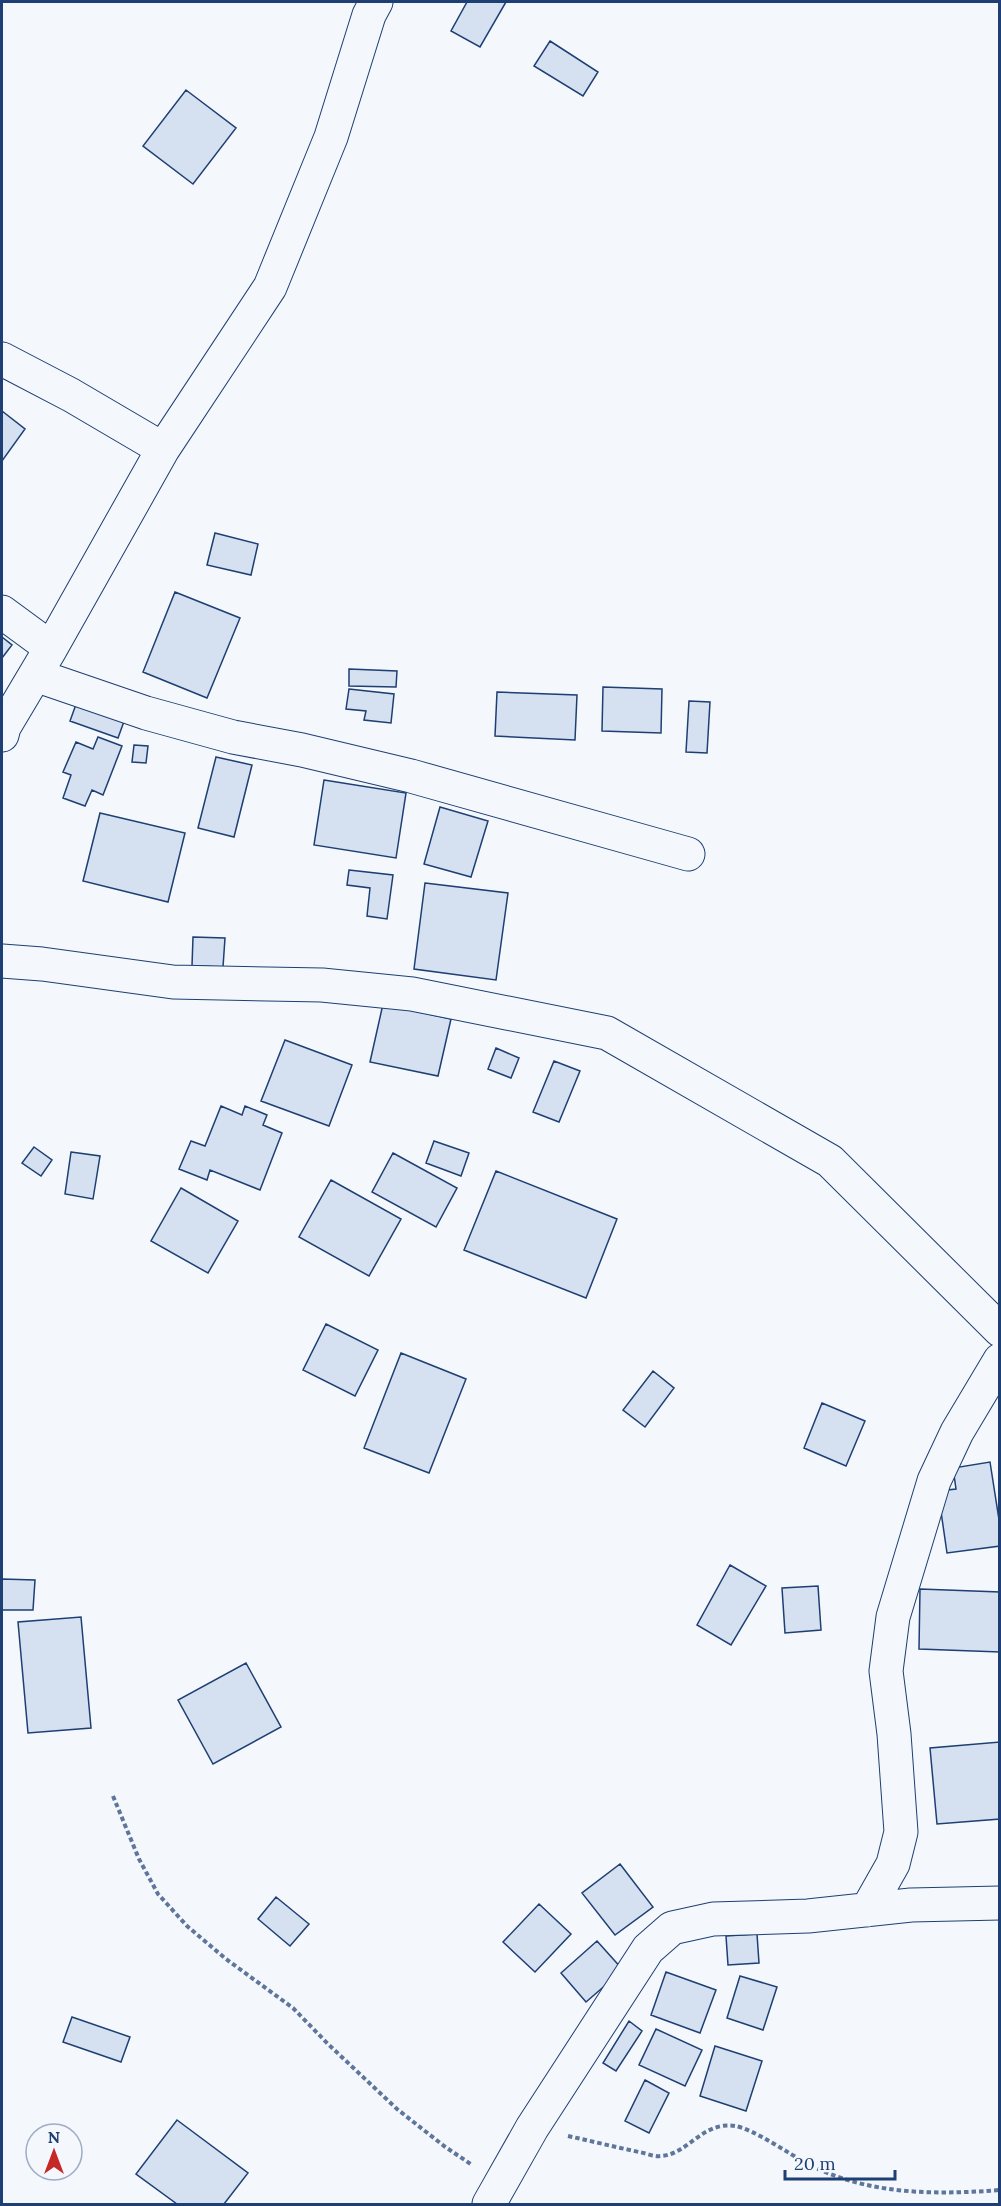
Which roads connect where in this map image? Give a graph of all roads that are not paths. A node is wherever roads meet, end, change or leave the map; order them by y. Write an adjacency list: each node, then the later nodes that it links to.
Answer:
1 (376, 2): 3 (street)
2 (2, 359): 3 (street)
3 (163, 449): 5 (street)
4 (2, 612): 5 (street)
5 (43, 662): 6 (street); 7 (street)
6 (2, 735)
7 (688, 854)
8 (2, 961): 9 (street)
9 (999, 1330)
10 (999, 1360): 12 (street)
11 (999, 1903): 12 (street)
12 (867, 1910): 13 (street)
13 (493, 2196)

